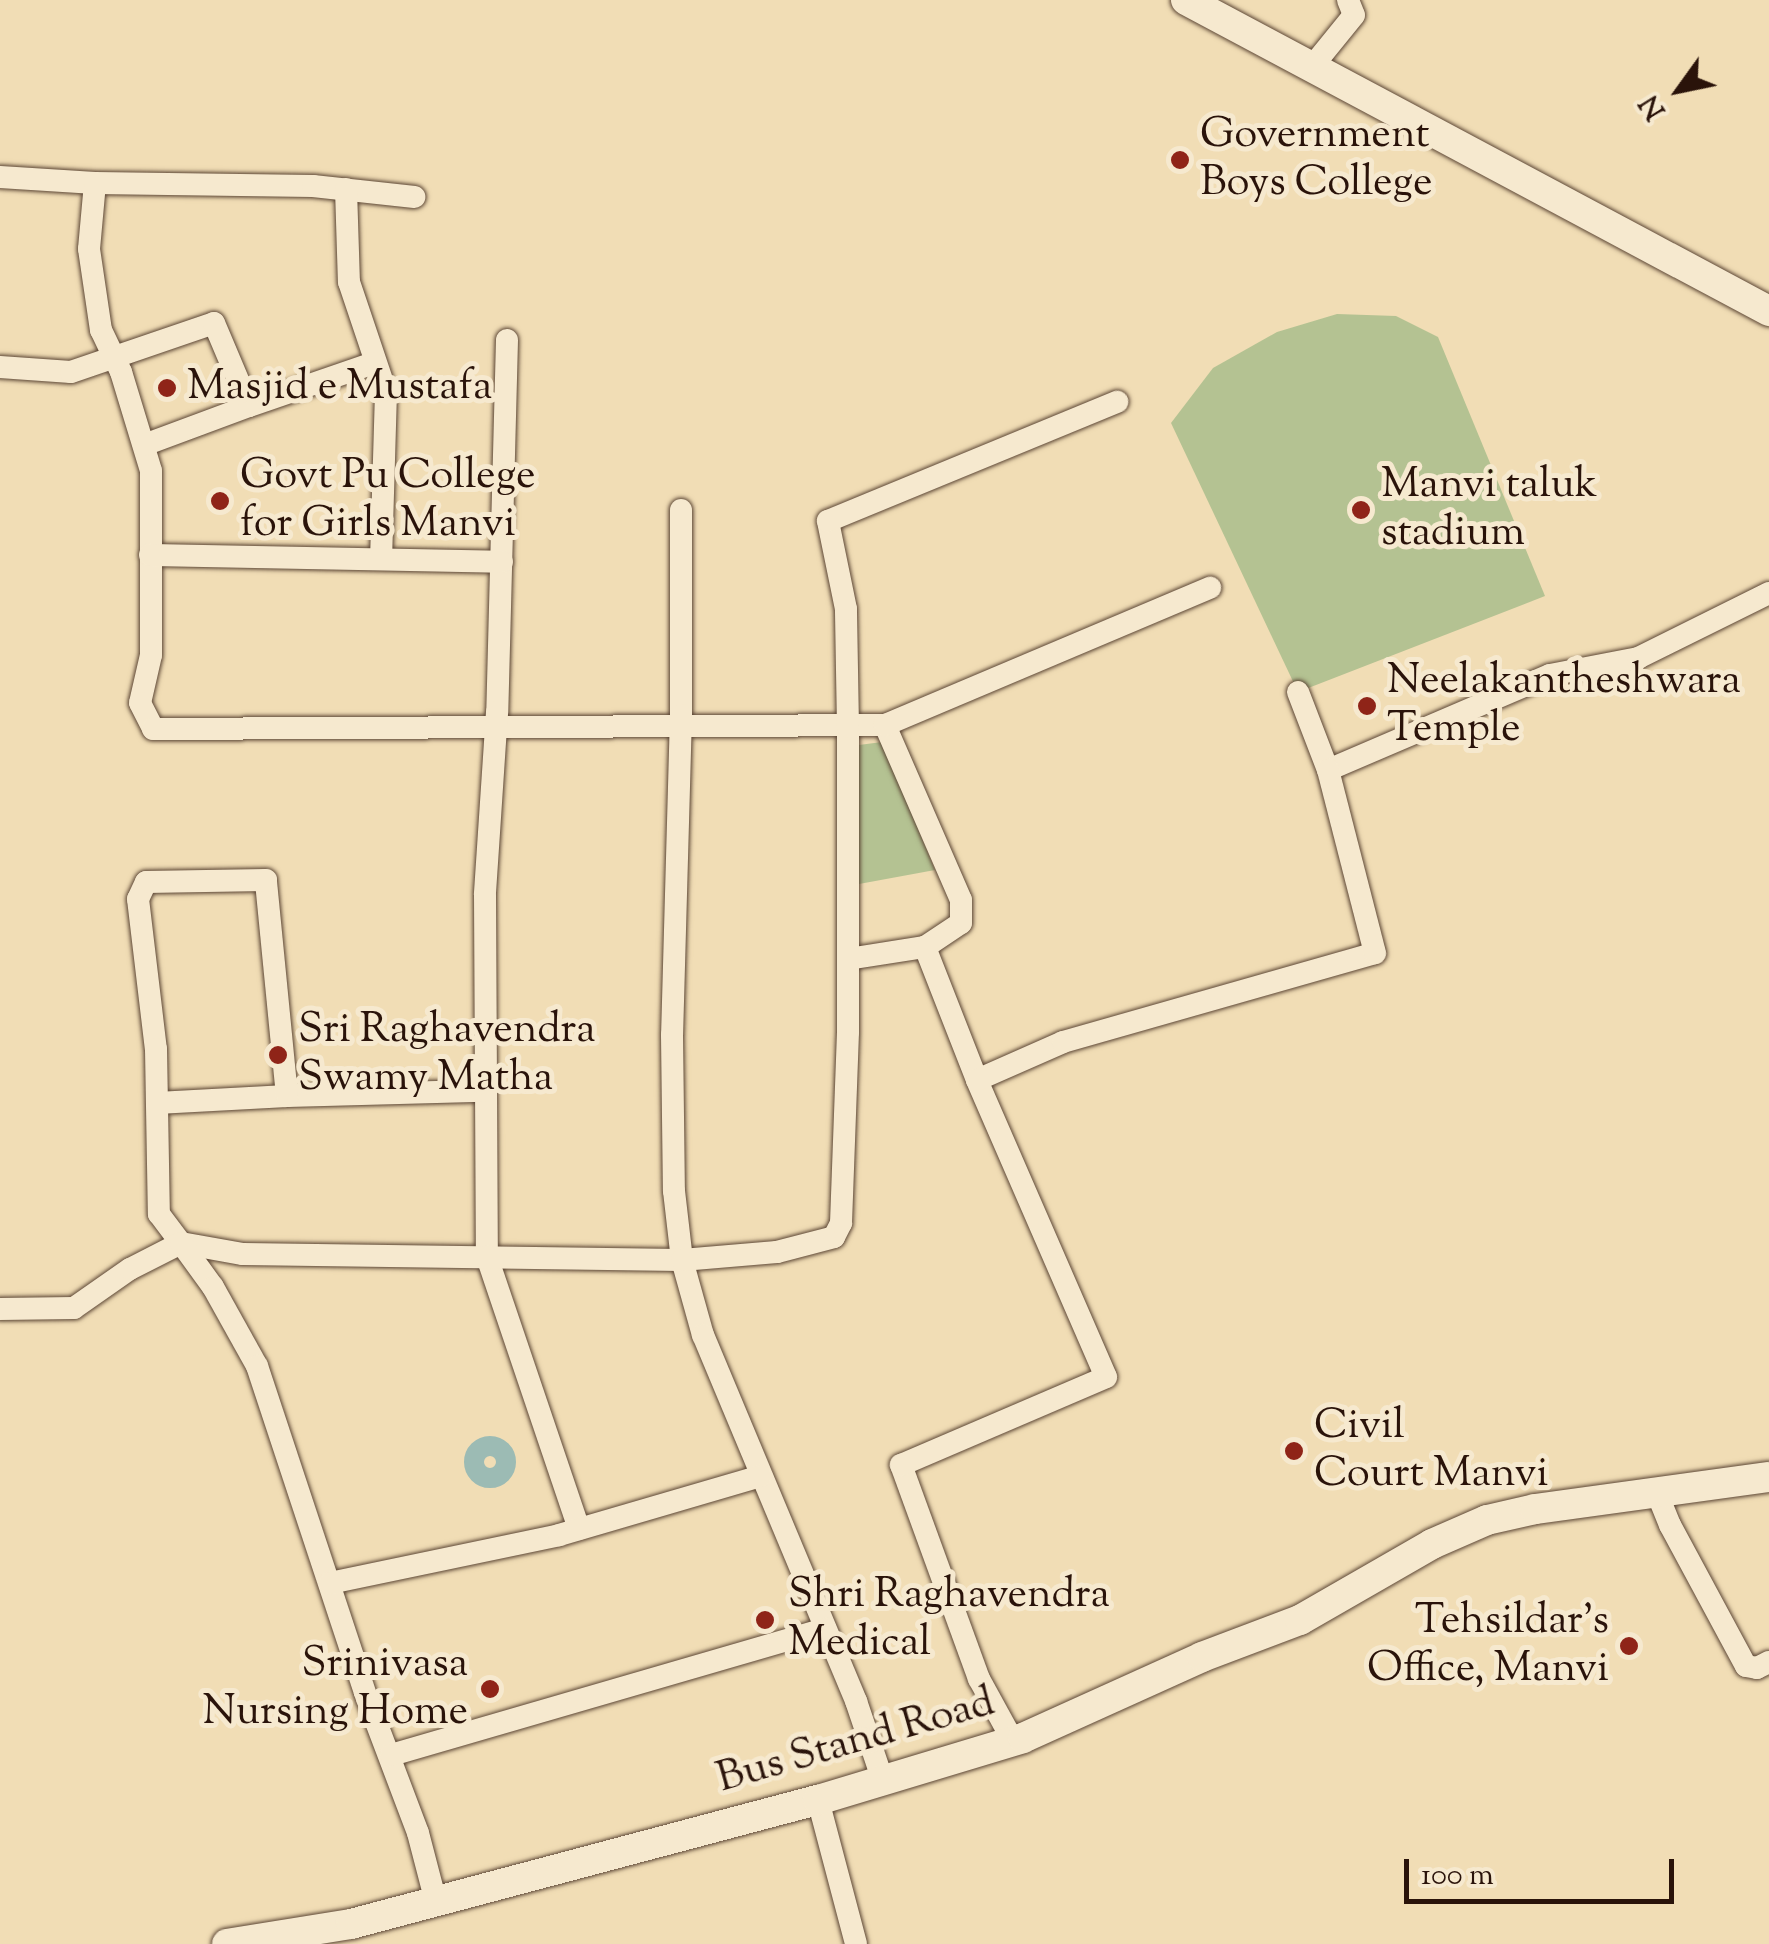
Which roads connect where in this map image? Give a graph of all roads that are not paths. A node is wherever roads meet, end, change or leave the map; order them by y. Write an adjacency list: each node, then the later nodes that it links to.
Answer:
1 (1186, 0): 3 (main road)
2 (1348, 0): 3 (street)
3 (1312, 68): 8 (main road)
4 (0, 178): 5 (street)
5 (94, 183): 6 (street); 10 (street)
6 (346, 190): 7 (street); 11 (street)
7 (414, 197)
8 (1769, 311)
9 (507, 340): 19 (street)
10 (116, 360): 12 (street); 14 (street); 15 (street)
11 (374, 363): 14 (street); 18 (street)
12 (0, 367)
13 (1118, 402): 26 (street)
14 (249, 406): 15 (street)
15 (144, 446): 17 (street)
16 (680, 510): 24 (street)
17 (150, 555): 18 (street); 23 (street)
18 (380, 560): 19 (street)
19 (502, 562): 23 (street)
20 (1210, 588): 25 (street)
21 (1769, 593): 27 (street)
22 (1298, 692): 27 (street)
23 (496, 724): 24 (street); 31 (street)
24 (681, 725): 26 (street); 36 (street)
25 (884, 725): 26 (street); 28 (street)
26 (848, 727): 29 (street)
27 (1328, 770): 30 (street)
28 (925, 947): 29 (street); 30 (street)
29 (848, 959): 36 (street)
30 (977, 1080): 45 (street)
31 (483, 1091): 32 (street); 35 (street)
32 (287, 1096): 33 (street); 33 (street)
33 (158, 1104): 34 (street)
34 (181, 1243): 35 (street); 37 (street); 42 (street)
35 (487, 1257): 36 (street); 41 (street)
36 (682, 1260): 38 (street)
37 (0, 1310)
38 (761, 1476): 41 (street); 43 (street)
39 (1769, 1478): 40 (main road, Bus Stand Road)
40 (1657, 1492): 44 (street); 45 (main road, Bus Stand Road)
41 (579, 1529): 42 (street)
42 (330, 1583): 46 (street)
43 (826, 1629): 46 (street); 47 (street)
44 (1769, 1662)
45 (1013, 1742): 47 (main road, Bus Stand Road)
46 (392, 1755): 49 (street)
47 (882, 1781): 48 (main road, Bus Stand Road)
48 (818, 1800): 49 (main road, Bus Stand Road); 51 (street)
49 (436, 1902): 50 (main road, Bus Stand Road)
50 (228, 1944)
51 (856, 1944)

